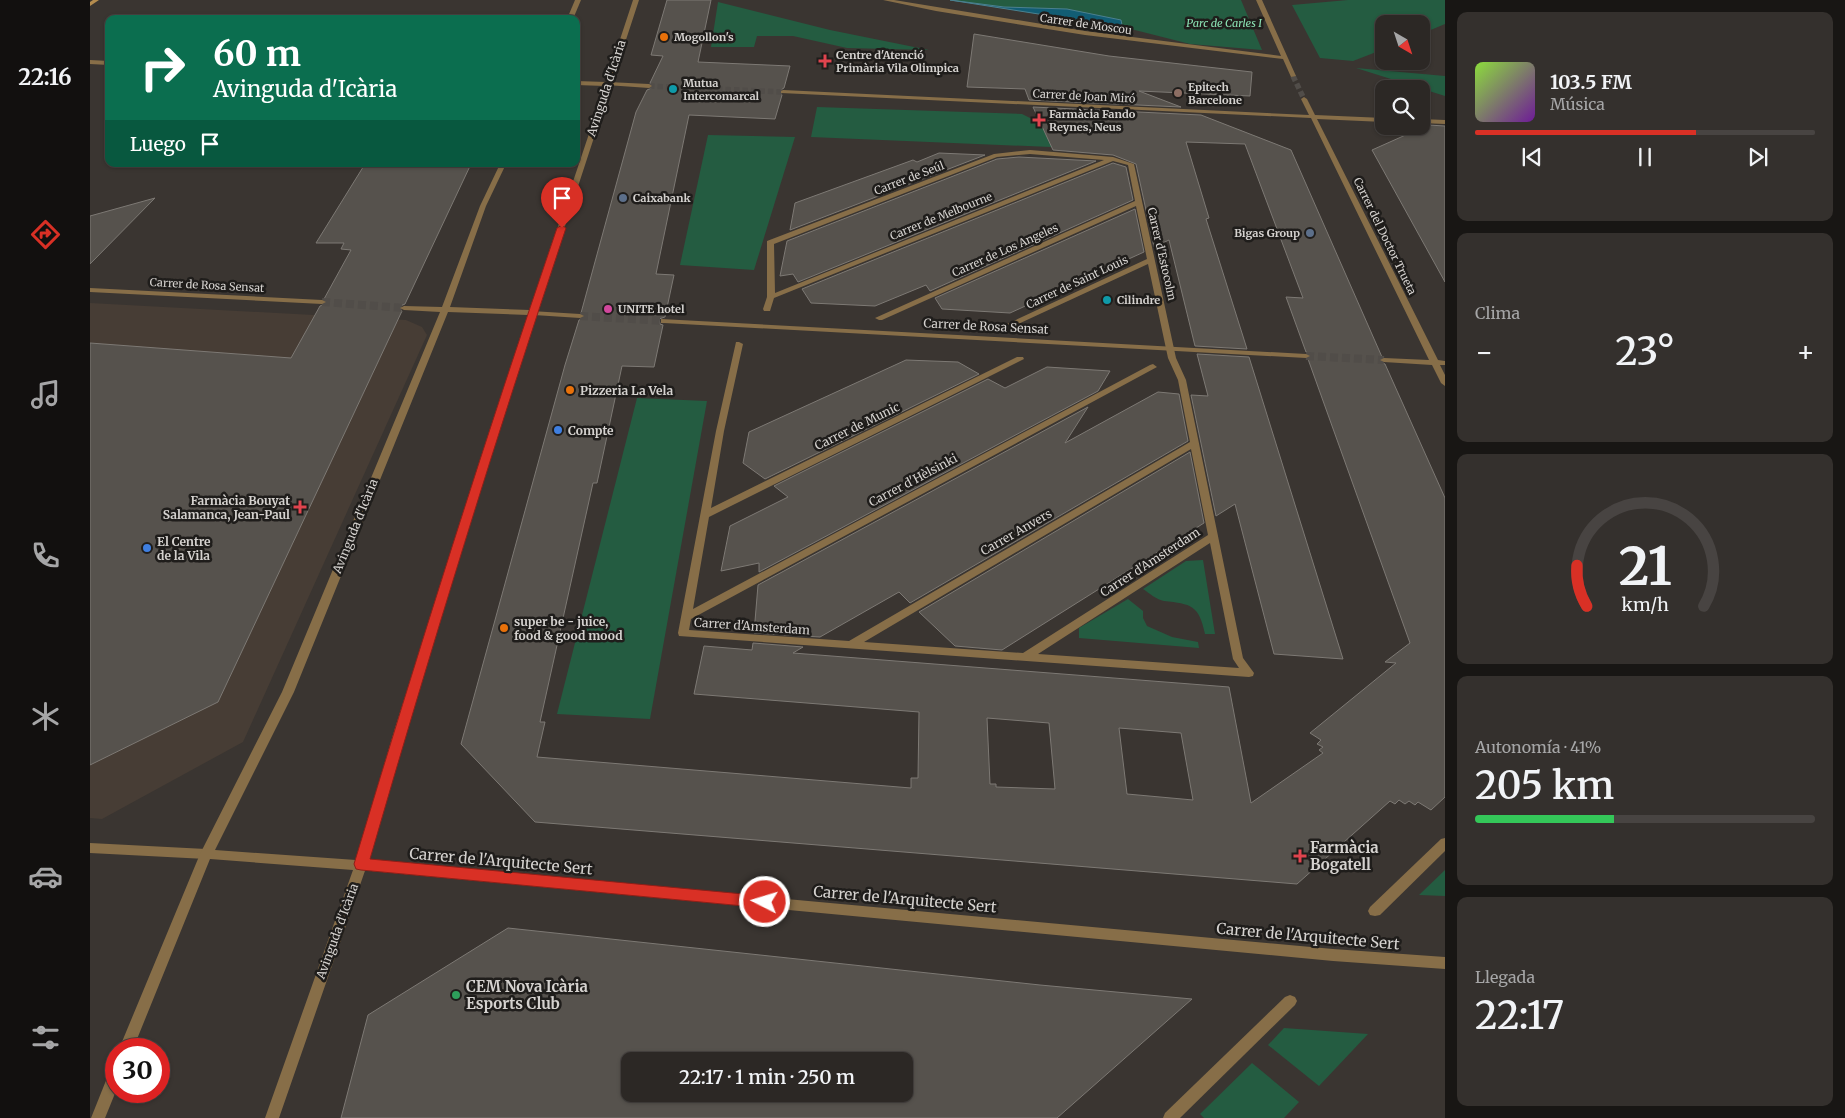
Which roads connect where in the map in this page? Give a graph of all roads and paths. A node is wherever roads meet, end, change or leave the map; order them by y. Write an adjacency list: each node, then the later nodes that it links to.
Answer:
1 (96, 0): 6 (main road)
2 (578, 0): 7 (street)
3 (636, 0): 13 (street, Avinguda d'Icària)
4 (886, 0): 8 (street, Carrer de Moscou)
5 (1259, 0): 8 (street)
6 (90, 4)
7 (572, 15)
8 (1285, 58): 11 (street)
9 (90, 62): 10 (street)
10 (105, 63)
11 (1293, 76)
12 (580, 83): 13 (street)
13 (608, 84): 14 (street); 31 (street, Avinguda d'Icària)
14 (649, 86)
15 (783, 92): 17 (street, Carrer de Joan Miró)
16 (1304, 99): 17 (street, Carrer del Doctor Trueta)
17 (1313, 117): 18 (street, Carrer de Joan Miró); 41 (street, Carrer del Doctor Trueta)
18 (1375, 120)
19 (1430, 121): 20 (street)
20 (1445, 122)
21 (1113, 159): 23 (street, Carrer d'Estocolm); 26 (street, Carrer de Melbourne); 26 (street, Carrer de Seúl)
22 (502, 167): 30 (street, Avinguda d'Icària)
23 (1139, 202): 24 (street, Carrer d'Estocolm); 33 (street, Carrer de Los Angeles)
24 (1152, 260): 35 (street, Carrer de Saint Louis); 37 (street, Carrer d'Estocolm)
25 (90, 290): 27 (street, Carrer de Rosa Sensat)
26 (771, 297): 29 (street)
27 (322, 302)
28 (404, 308): 30 (street)
29 (767, 308)
30 (445, 310): 31 (street); 53 (street, Avinguda d'Icària)
31 (534, 313): 32 (street); 54 (street, Avinguda d'Icària)
32 (580, 316)
33 (879, 318)
34 (664, 320): 37 (street, Carrer de Rosa Sensat)
35 (1012, 324)
36 (739, 344): 46 (street, Carrer d'Amsterdam)
37 (1170, 348): 38 (street, Carrer de Rosa Sensat); 45 (street, Carrer d'Amsterdam)
38 (1306, 356)
39 (1020, 359): 46 (street, Carrer de Munic)
40 (1384, 360): 41 (street)
41 (1434, 362): 42 (street); 44 (street, Carrer del Doctor Trueta)
42 (1445, 363)
43 (1153, 367): 48 (street, Carrer d'Hèlsinki)
44 (1445, 383)
45 (1195, 443): 47 (street, Carrer d'Amsterdam); 49 (street, Carrer Anvers)
46 (705, 515): 48 (street, Carrer d'Amsterdam)
47 (1213, 536): 50 (street, Carrer d'Amsterdam); 50 (street, Carrer d'Amsterdam)
48 (686, 617): 49 (street, Carrer d'Amsterdam)
49 (850, 645): 50 (street, Carrer d'Amsterdam)
50 (1024, 658)
51 (1445, 843): 55 (street)
52 (90, 848): 53 (street)
53 (206, 854): 54 (street, Carrer de l'Arquitecte Sert); 58 (street, Avinguda d'Icària)
54 (361, 864): 56 (street, Carrer de l'Arquitecte Sert); 61 (street, Avinguda d'Icària)
55 (1375, 911)
56 (1445, 963)
57 (1290, 1001): 62 (street)
58 (131, 1038)
59 (105, 1100): 60 (street)
60 (98, 1118)
61 (272, 1118)
62 (1170, 1118)

